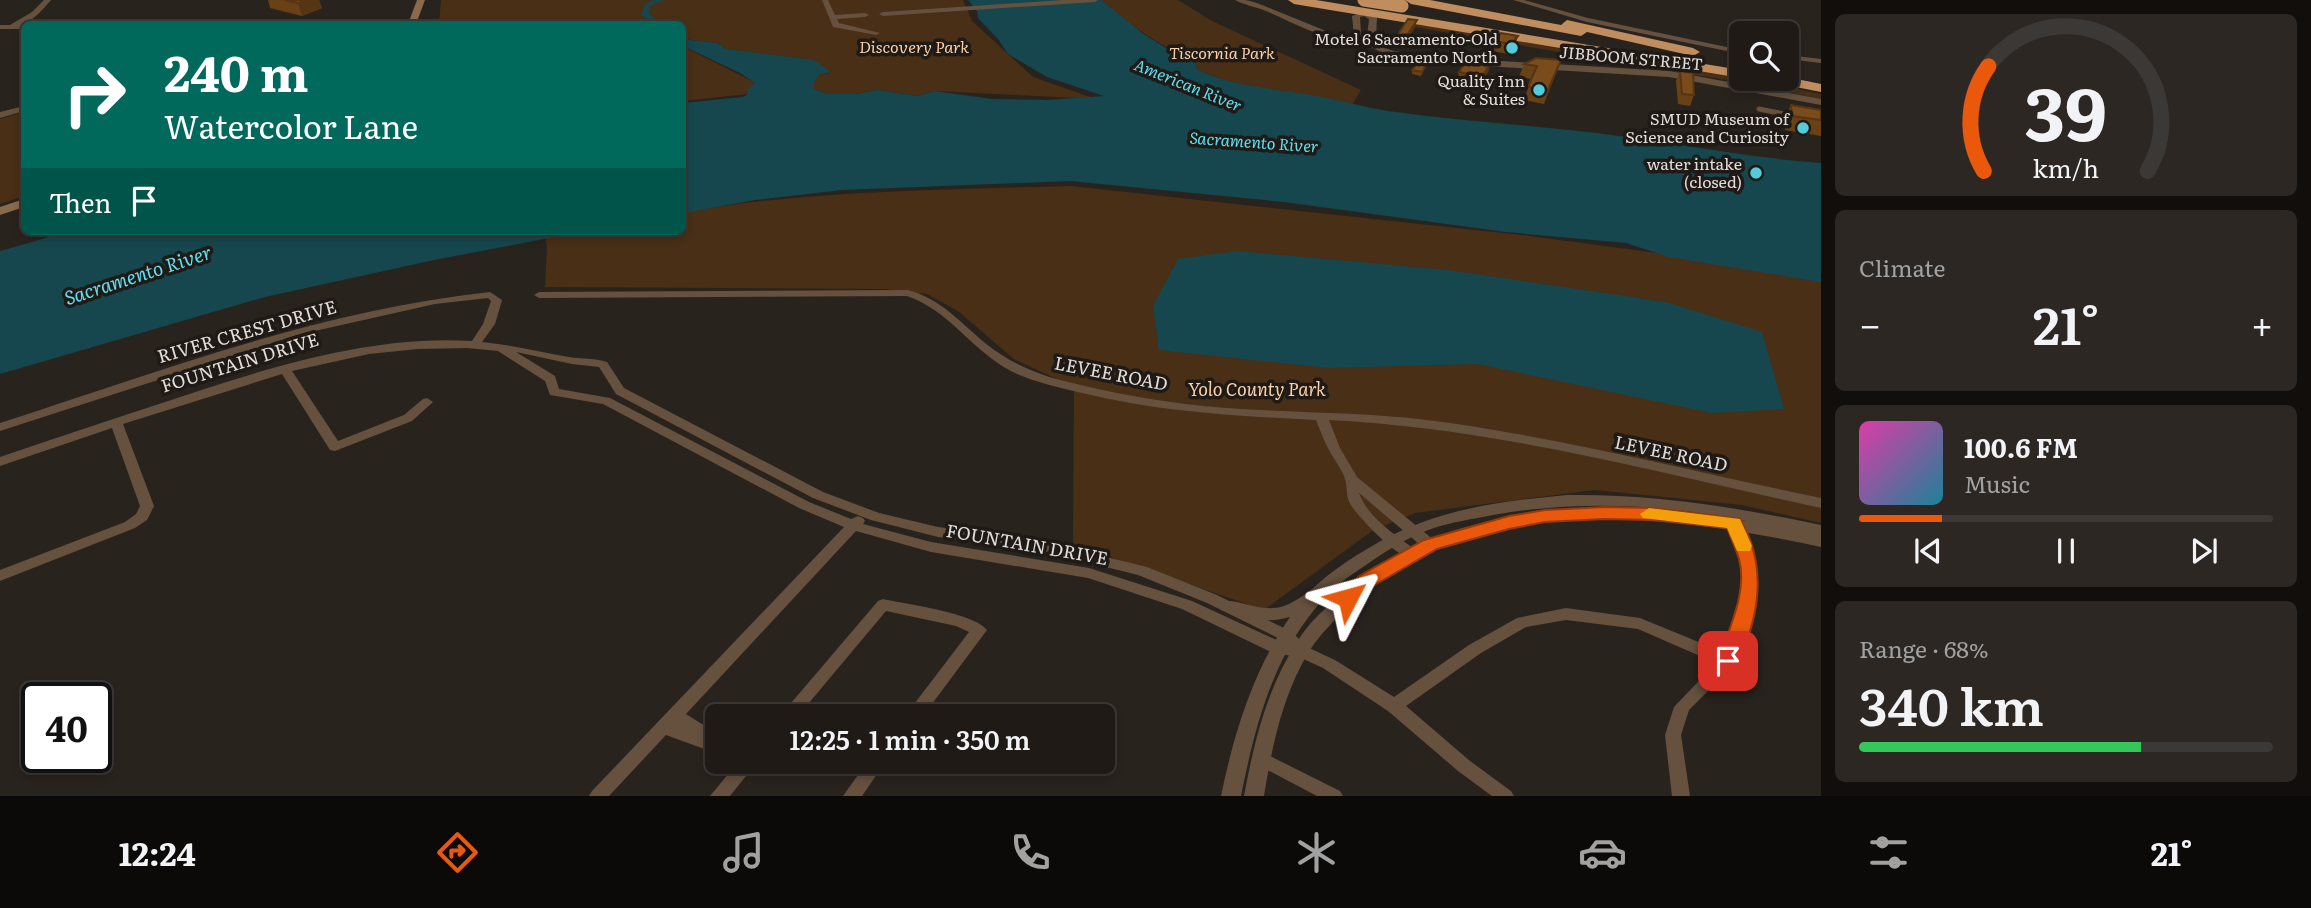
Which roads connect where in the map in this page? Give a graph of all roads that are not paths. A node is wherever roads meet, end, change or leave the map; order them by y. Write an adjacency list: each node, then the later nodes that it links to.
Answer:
1 (48, 0): 16 (street)
2 (412, 0): 17 (main road)
3 (421, 0): 18 (main road)
4 (825, 0): 14 (street)
5 (1095, 0): 12 (street)
6 (1238, 0): 25 (street, JIBBOOM STREET)
7 (1294, 0): 11 (highway)
8 (1460, 0): 29 (highway)
9 (1516, 0): 27 (street)
10 (1407, 3): 11 (highway, bridge); 30 (highway)
11 (1364, 6): 15 (highway); 23 (street); 25 (street)
12 (883, 14)
13 (865, 15): 14 (street)
14 (832, 18): 24 (street)
15 (1418, 20): 23 (highway); 31 (highway)
16 (23, 21)
17 (413, 21)
18 (414, 21)
19 (21, 22): 21 (street)
20 (0, 27): 21 (street)
21 (13, 27): 22 (street)
22 (21, 27)
23 (1372, 27): 25 (street)
24 (876, 33)
25 (1368, 41): 34 (street, JIBBOOM STREET)
26 (1799, 58): 28 (street)
27 (1729, 61)
28 (1821, 61)
29 (1729, 62)
30 (1729, 63)
31 (1729, 63)
32 (1799, 73): 33 (highway)
33 (1821, 78)
34 (1821, 102)
35 (1759, 109): 38 (street)
36 (21, 110): 37 (street)
37 (0, 115)
38 (1805, 117)
39 (21, 204): 40 (main road)
40 (0, 211)
41 (538, 295): 48 (street, LEVEE ROAD)
42 (474, 346): 43 (street, FOUNTAIN DRIVE); 45 (street, FOUNTAIN DRIVE); 50 (street, RIVER CREST DRIVE)
43 (499, 347): 44 (street, FOUNTAIN DRIVE); 46 (street, FOUNTAIN DRIVE)
44 (577, 362): 46 (street); 54 (street, FOUNTAIN DRIVE)
45 (284, 369): 47 (street); 49 (street, FOUNTAIN DRIVE)
46 (551, 379): 56 (street, FOUNTAIN DRIVE)
47 (427, 402)
48 (1321, 416): 52 (street); 53 (street, LEVEE ROAD)
49 (116, 422): 51 (street, FOUNTAIN DRIVE); 63 (street)
50 (0, 428)
51 (0, 462)
52 (1352, 480): 57 (street); 59 (street)
53 (1821, 503)
54 (865, 513): 56 (street); 65 (street, FOUNTAIN DRIVE)
55 (1734, 523): 60 (street); 61 (street); 68 (street)
56 (854, 526): 66 (street, FOUNTAIN DRIVE); 72 (street)
57 (1411, 531): 58 (street); 59 (street); 61 (street)
58 (1821, 531)
59 (1394, 541): 62 (street); 64 (street)
60 (1821, 541)
61 (1430, 545): 62 (street)
62 (1412, 555): 67 (street)
63 (0, 576)
64 (1315, 598): 65 (street); 66 (street)
65 (1227, 606): 66 (street, FOUNTAIN DRIVE)
66 (1283, 643): 67 (street, FOUNTAIN DRIVE); 80 (street)
67 (1301, 650): 71 (street); 74 (street)
68 (1728, 661): 71 (street); 84 (street)
69 (798, 704): 70 (street)
70 (922, 704)
71 (1394, 706): 83 (street)
72 (671, 722): 73 (street); 78 (street)
73 (705, 743)
74 (1262, 759): 81 (street); 82 (street)
75 (740, 774): 77 (street)
76 (868, 774): 79 (street)
77 (727, 794)
78 (598, 796)
79 (852, 796)
80 (1231, 796)
81 (1254, 796)
82 (1334, 796)
83 (1505, 796)
84 (1681, 796)

